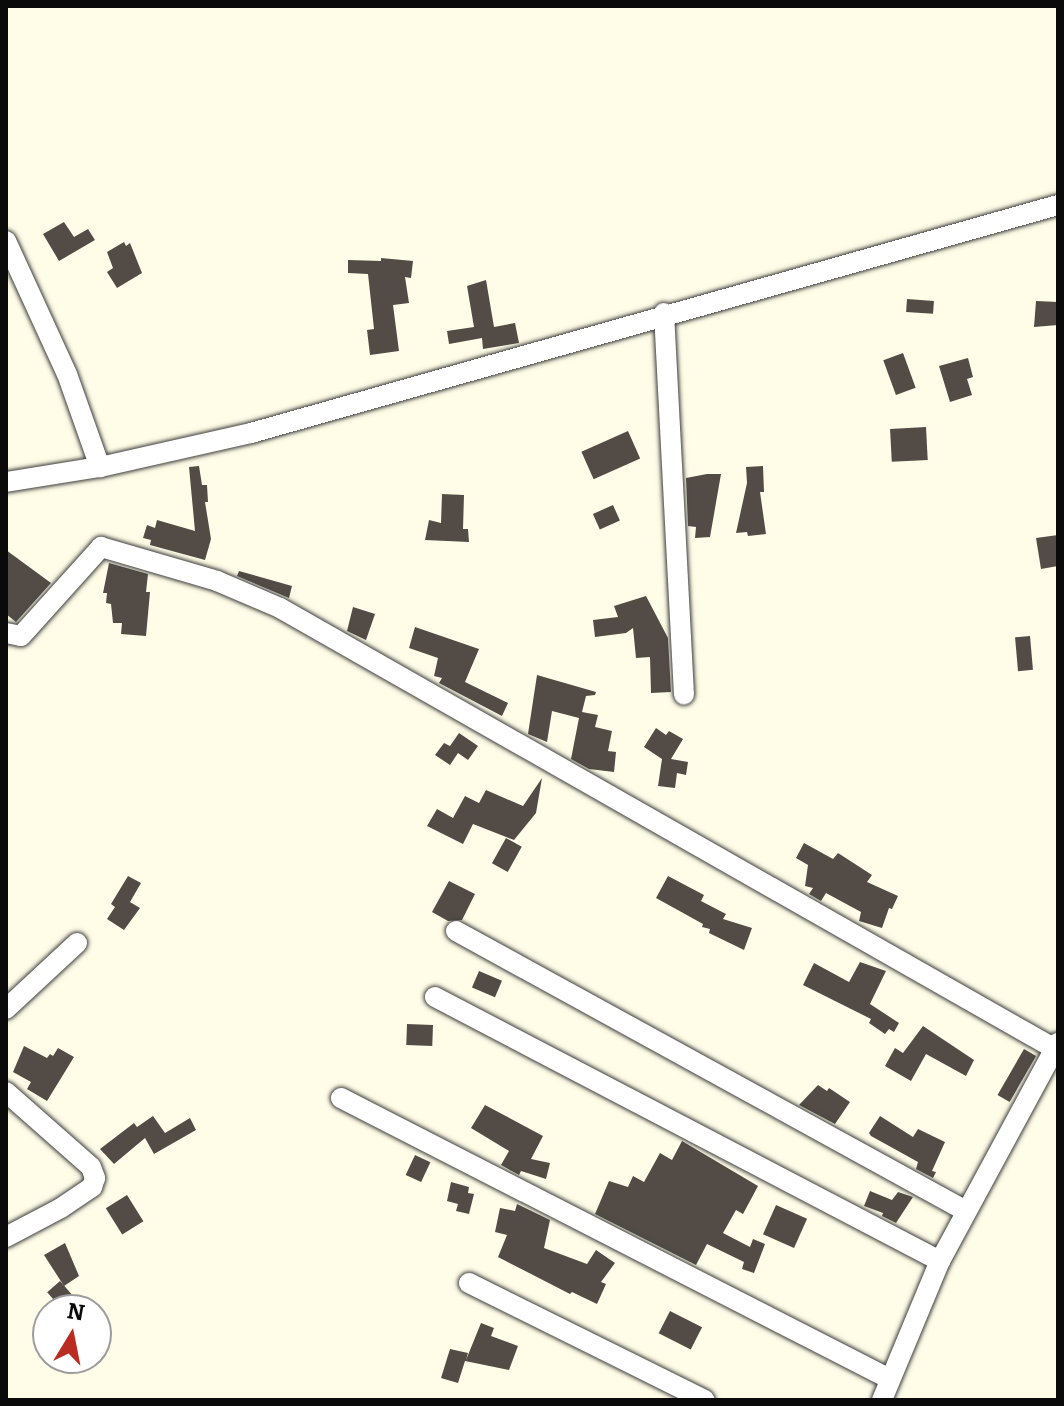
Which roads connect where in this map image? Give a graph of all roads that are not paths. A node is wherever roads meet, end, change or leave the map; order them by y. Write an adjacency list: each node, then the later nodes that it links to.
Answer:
1 (1058, 205): 3 (street)
2 (6, 241): 4 (street)
3 (664, 313): 4 (street); 7 (street)
4 (100, 467): 5 (street)
5 (6, 482)
6 (6, 633): 12 (street)
7 (684, 694)
8 (456, 931): 15 (street)
9 (77, 943): 11 (street)
10 (435, 997): 17 (street)
11 (6, 1009)
12 (1055, 1055): 15 (street)
13 (6, 1092): 16 (street)
14 (341, 1098): 19 (street)
15 (966, 1211): 17 (street)
16 (6, 1237)
17 (940, 1261): 19 (street)
18 (469, 1283): 20 (street)
19 (888, 1378): 21 (street)
20 (705, 1400)
21 (882, 1400)

